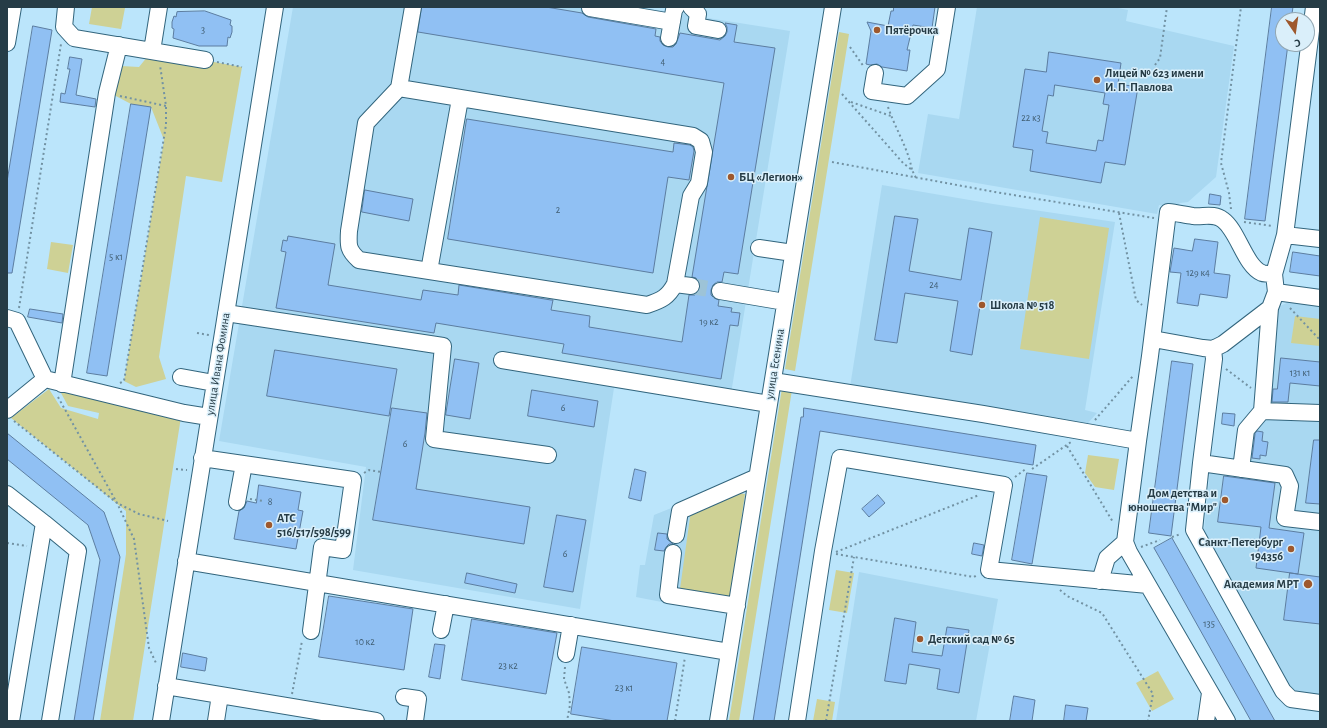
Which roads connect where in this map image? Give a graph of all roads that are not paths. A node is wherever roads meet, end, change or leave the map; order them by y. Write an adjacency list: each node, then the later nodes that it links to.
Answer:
1 (13, 7): 13 (street)
2 (66, 7): 15 (street)
3 (159, 7): 16 (street)
4 (275, 7): 32 (street, улица Ивана Фомина)
5 (413, 7): 19 (street)
6 (691, 7): 12 (street)
7 (832, 7): 24 (street, улица Есенина)
8 (947, 7): 18 (street)
9 (1314, 7): 21 (street)
10 (590, 10): 11 (street)
11 (674, 14): 14 (street)
12 (718, 30)
13 (8, 32)
14 (669, 38)
15 (119, 46): 16 (street); 41 (street)
16 (155, 52): 17 (street)
17 (206, 60)
18 (877, 82)
19 (399, 88): 20 (street); 25 (street)
20 (460, 99): 25 (street); 25 (street)
21 (1285, 231): 22 (street); 26 (street)
22 (1320, 239)
23 (759, 248): 24 (street)
24 (793, 253): 30 (street, улица Есенина)
25 (429, 271)
26 (1274, 274): 28 (street); 34 (street)
27 (720, 291): 30 (street)
28 (1276, 292): 29 (street); 31 (street)
29 (1320, 298)
30 (785, 302): 39 (street, улица Есенина)
31 (1270, 308): 35 (street); 43 (street)
32 (226, 313): 40 (street, улица Ивана Фомина); 48 (street)
33 (12, 319): 38 (street)
34 (1152, 339): 35 (street); 47 (street)
35 (1214, 354): 50 (street)
36 (502, 360): 42 (street)
37 (181, 377): 40 (street)
38 (45, 379): 41 (street); 45 (street)
39 (773, 381): 42 (street, улица Есенина); 47 (street)
40 (214, 383): 46 (street, улица Ивана Фомина)
41 (62, 384): 46 (street)
42 (769, 404): 53 (street, улица Есенина)
43 (1263, 405): 44 (street); 52 (street)
44 (1320, 413)
45 (9, 414)
46 (209, 417): 49 (street, улица Ивана Фомина)
47 (1138, 441): 59 (street)
48 (548, 455)
49 (202, 458): 51 (street); 61 (street, улица Ивана Фомина)
50 (1201, 463): 52 (street); 76 (street)
51 (244, 464): 55 (street); 63 (street)
52 (1241, 469): 56 (street)
53 (757, 477): 58 (street); 66 (street, улица Есенина)
54 (7, 494): 57 (street)
55 (237, 502)
56 (1320, 522)
57 (44, 523): 78 (street); 79 (street)
58 (676, 535)
59 (1127, 547): 62 (street); 64 (street)
60 (674, 553): 66 (street)
61 (186, 561): 63 (street); 72 (street, улица Ивана Фомина)
62 (1100, 581): 64 (street); 85 (street)
63 (317, 583): 65 (street); 69 (street)
64 (1148, 585): 73 (street)
65 (446, 604): 67 (street); 68 (street)
66 (737, 606): 70 (street, улица Есенина)
67 (571, 625): 70 (street); 71 (street)
68 (441, 630)
69 (311, 631)
70 (730, 652): 84 (street, улица Есенина)
71 (566, 654)
72 (166, 686): 74 (street); 80 (street, улица Ивана Фомина)
73 (1210, 693): 86 (street); 87 (street)
74 (220, 695): 77 (street); 81 (street)
75 (404, 697): 83 (street)
76 (1320, 703)
77 (343, 718): 82 (street)
78 (12, 721)
79 (50, 721)
80 (160, 721)
81 (216, 721)
82 (376, 721)
83 (415, 721)
84 (718, 721)
85 (797, 721)
86 (1206, 721)
87 (1227, 721)

